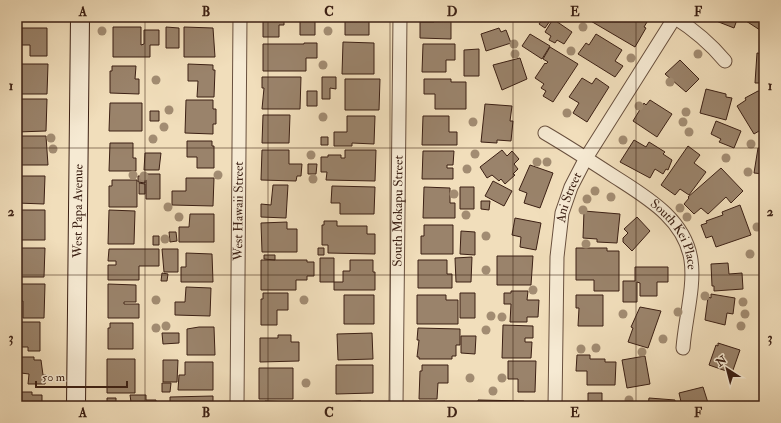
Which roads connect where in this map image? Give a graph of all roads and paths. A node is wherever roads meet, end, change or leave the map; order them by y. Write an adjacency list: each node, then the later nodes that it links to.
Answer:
1 (80, 17): 9 (street, West Papa Avenue)
2 (240, 17): 10 (street, West Hawaii Street)
3 (400, 17): 11 (street, South Mokapu Street)
4 (675, 17): 5 (street); 7 (street, Ani Street)
5 (725, 61)
6 (545, 133): 7 (street, South Kei Place)
7 (586, 158): 8 (street, South Kei Place); 12 (street, Ani Street)
8 (683, 348)
9 (76, 406)
10 (237, 406)
11 (396, 406)
12 (555, 406)

